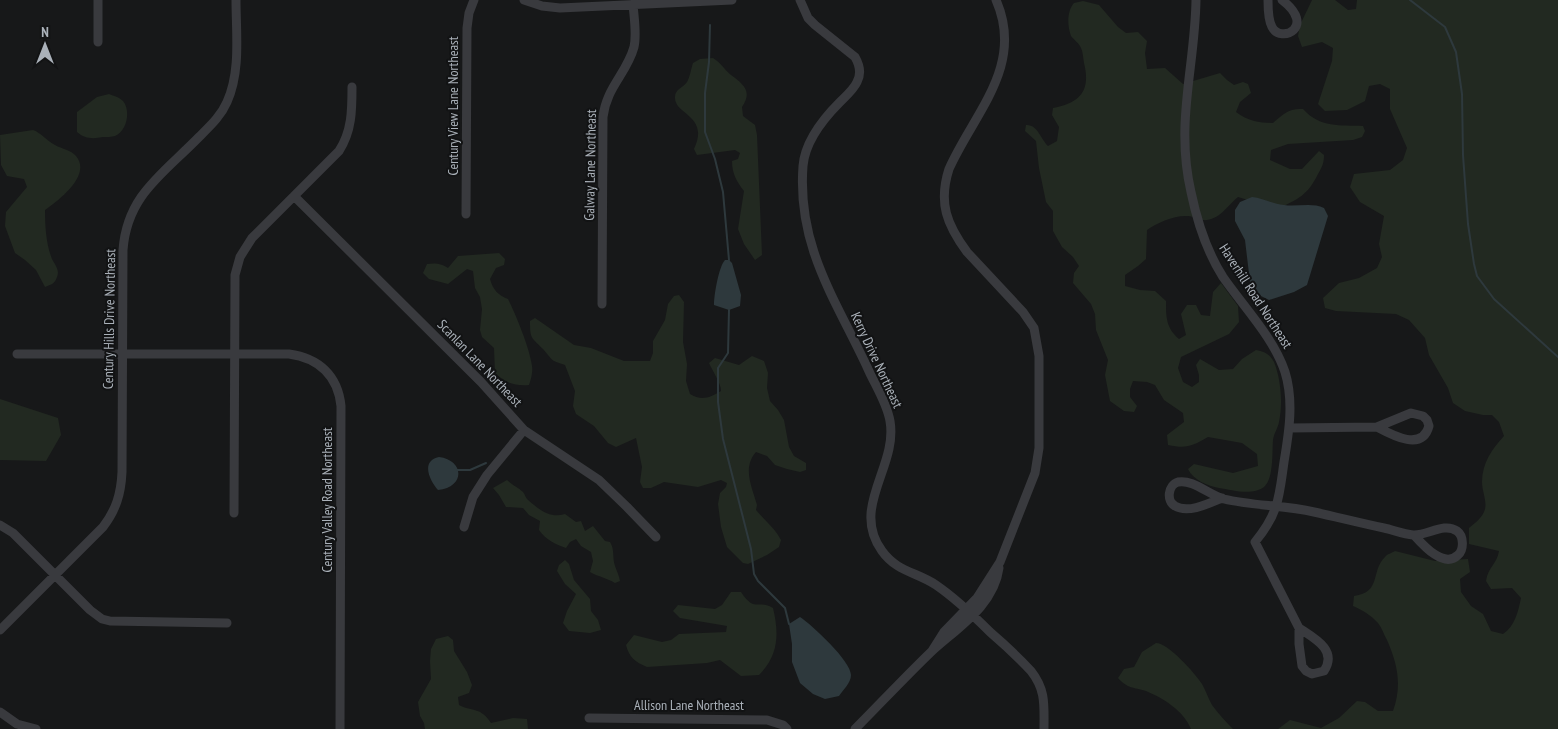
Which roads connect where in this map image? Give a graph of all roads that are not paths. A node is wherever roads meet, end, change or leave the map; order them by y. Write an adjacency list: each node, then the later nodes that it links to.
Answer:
1 (98, 0): 12 (street)
2 (236, 0): 18 (street, Century Hills Drive Northeast)
3 (474, 0): 15 (street, Century View Lane Northeast)
4 (524, 0): 11 (street)
5 (732, 0): 11 (street)
6 (800, 0): 31 (street, Kerry Drive Northeast)
7 (996, 0): 31 (street)
8 (1196, 0): 21 (street, Haverhill Road Northeast)
9 (1268, 0): 10 (street)
10 (1282, 0)
11 (633, 4): 16 (street, Galway Lane Northeast)
12 (98, 42)
13 (352, 87): 14 (street)
14 (294, 196): 19 (street); 22 (street, Scanlan Lane Northeast)
15 (466, 214)
16 (602, 304)
17 (17, 354): 18 (street, Century Valley Road Northeast)
18 (122, 354): 19 (street, Century Valley Road Northeast); 30 (street, Century Hills Drive Northeast)
19 (234, 354): 25 (street); 38 (street, Century Valley Road Northeast)
20 (1377, 427): 20 (street); 21 (street)
21 (1290, 428): 24 (street, Haverhill Road Northeast)
22 (524, 430): 27 (street); 29 (street, Scanlan Lane Northeast)
23 (1222, 498): 23 (street); 24 (street)
24 (1277, 506): 28 (street); 33 (street, Haverhill Road Northeast)
25 (234, 513)
26 (0, 525): 30 (street)
27 (464, 527)
28 (1414, 535): 28 (street)
29 (656, 537)
30 (55, 575): 32 (street); 34 (street, Century Hills Drive Northeast)
31 (969, 612): 40 (street); 41 (street, Kerry Drive Northeast)
32 (227, 623)
33 (1299, 628): 33 (street)
34 (0, 630)
35 (0, 712): 37 (street)
36 (589, 718): 39 (street, Allison Lane Northeast)
37 (36, 729)
38 (340, 729)
39 (787, 729)
40 (855, 729)
41 (1044, 729)

